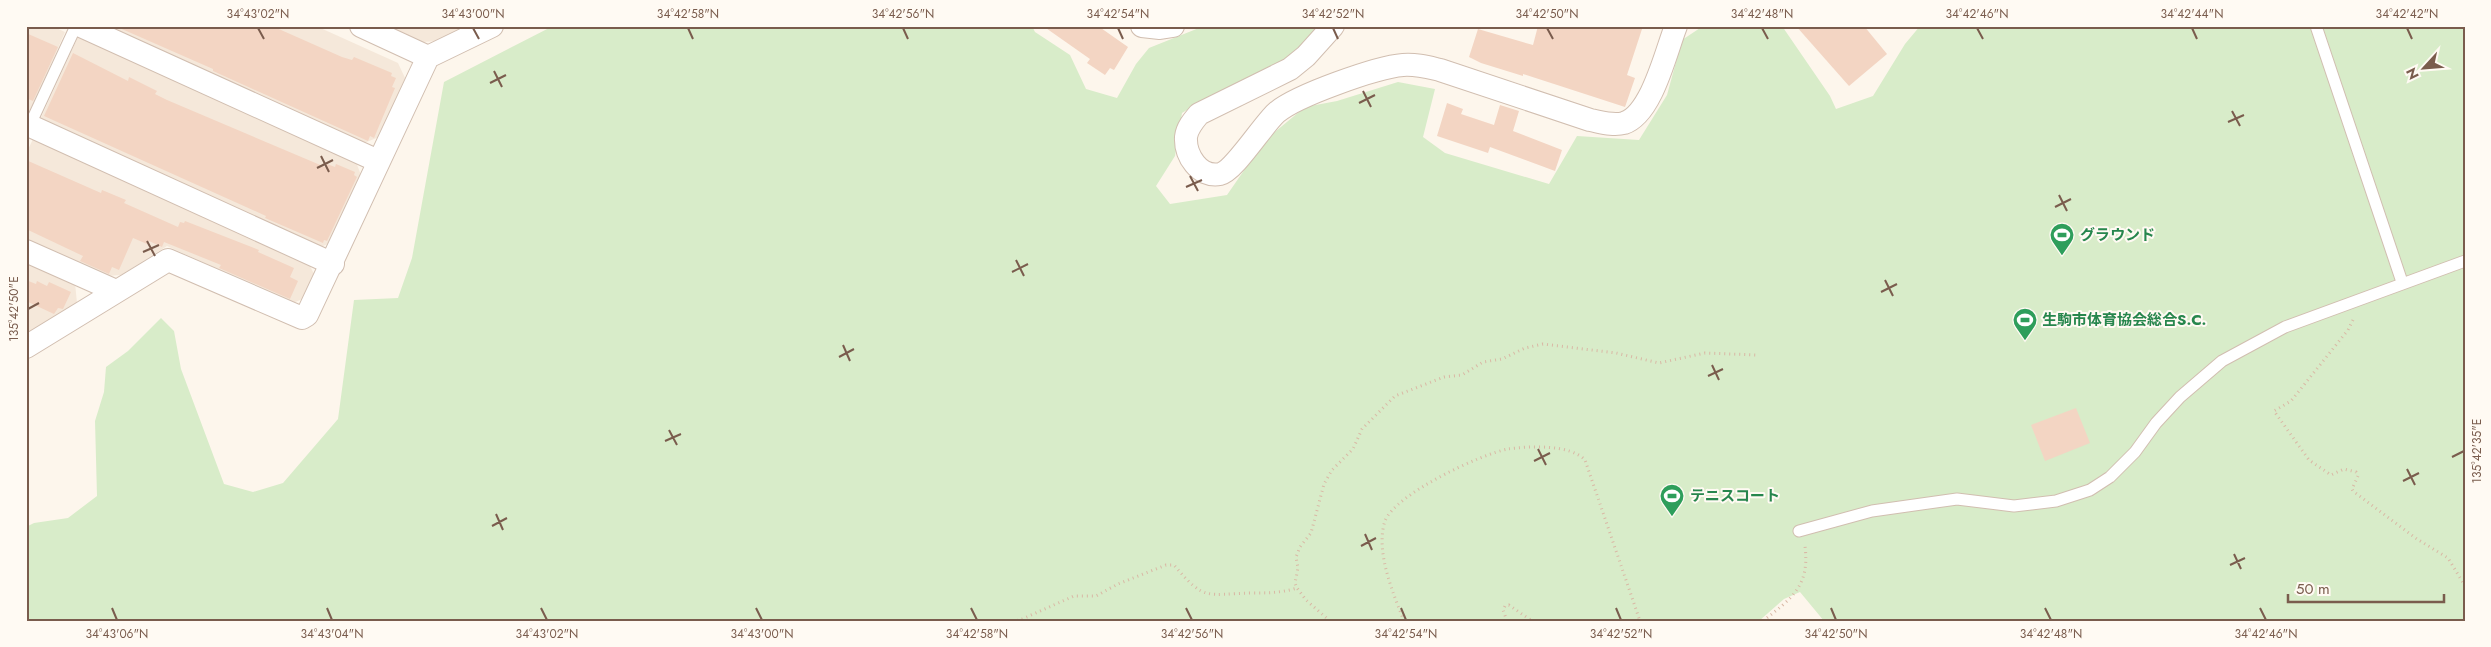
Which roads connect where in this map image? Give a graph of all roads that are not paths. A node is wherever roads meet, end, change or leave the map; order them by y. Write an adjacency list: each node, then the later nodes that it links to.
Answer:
1 (76, 26): 11 (lane)
2 (81, 26): 12 (street)
3 (361, 26): 10 (street)
4 (492, 26): 10 (street)
5 (1142, 26): 6 (street)
6 (1173, 26)
7 (1333, 26): 8 (street)
8 (1676, 26)
9 (2316, 26): 16 (lane)
10 (428, 57): 12 (street)
11 (27, 128): 15 (street)
12 (378, 161): 15 (street)
13 (26, 251): 17 (street)
14 (2465, 261): 16 (lane)
15 (333, 264): 17 (street)
16 (2402, 282): 19 (lane)
17 (116, 291): 18 (street)
18 (26, 348)
19 (1799, 531)

